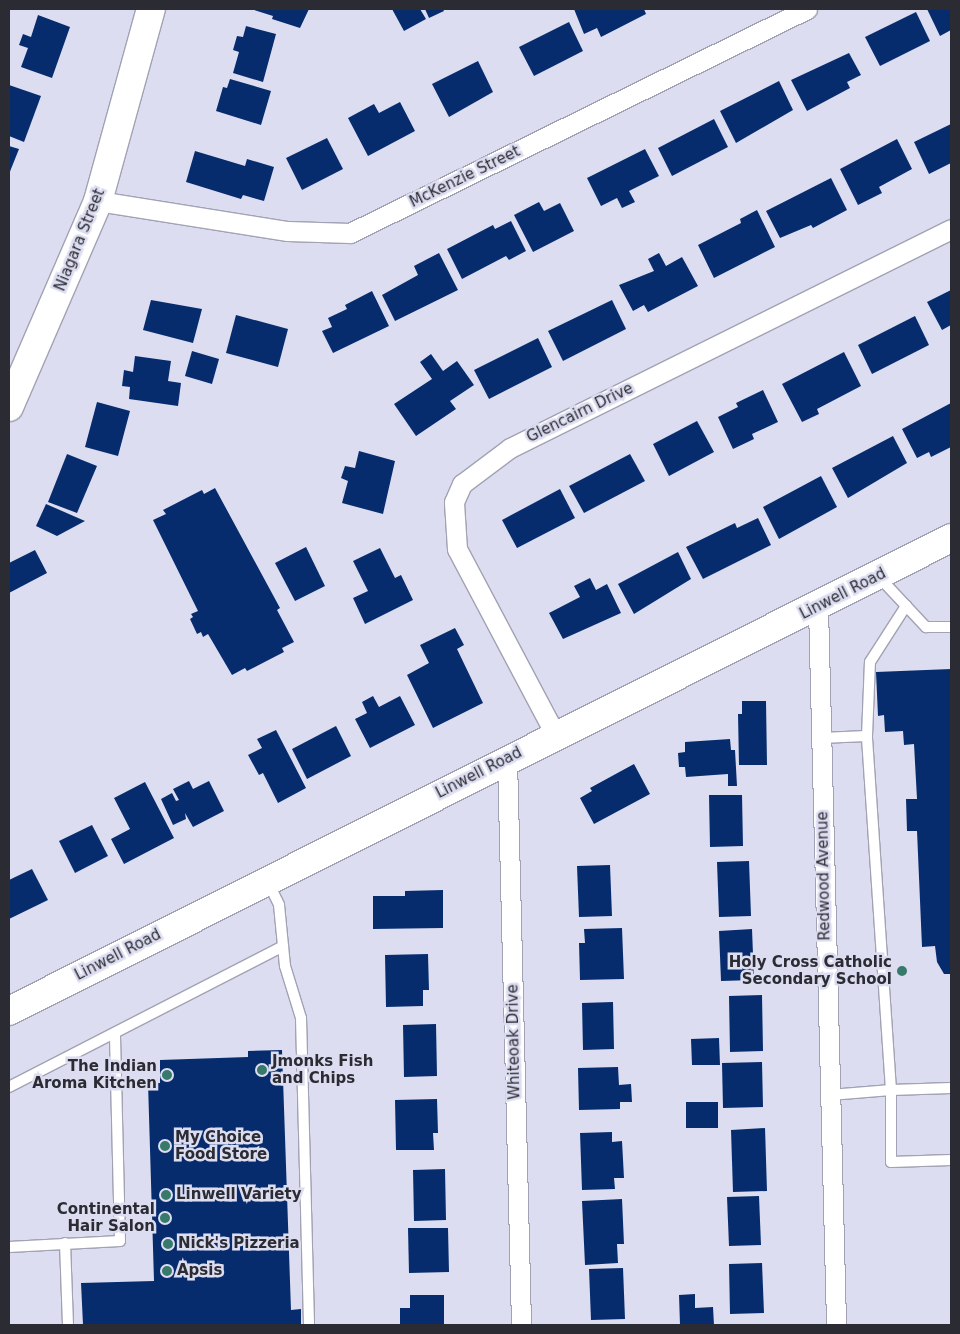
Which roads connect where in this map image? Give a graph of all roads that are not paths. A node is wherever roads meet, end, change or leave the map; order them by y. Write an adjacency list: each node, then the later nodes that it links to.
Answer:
1 (151, 9): 3 (main road, Niagara Street)
2 (807, 9): 3 (street, McKenzie Street)
3 (98, 201): 5 (main road, Niagara Street)
4 (951, 229): 11 (street, Glencairn Drive)
5 (9, 407)
6 (951, 538): 7 (main road, Linwell Road)
7 (878, 576): 8 (lane); 9 (main road, Linwell Road)
8 (906, 606): 10 (lane); 12 (lane)
9 (818, 607): 11 (main road, Linwell Road); 13 (street, Redwood Avenue)
10 (951, 627)
11 (556, 734): 14 (main road, Linwell Road)
12 (868, 736): 13 (lane); 21 (lane)
13 (821, 738): 22 (street, Redwood Avenue)
14 (507, 759): 15 (main road, Linwell Road); 28 (street, Whiteoak Drive)
15 (267, 880): 16 (lane); 17 (main road, Linwell Road)
16 (283, 946): 18 (lane); 27 (lane)
17 (9, 1010)
18 (115, 1035): 19 (lane); 24 (lane)
19 (9, 1087)
20 (951, 1088): 21 (lane)
21 (891, 1090): 22 (lane); 23 (lane)
22 (830, 1095): 29 (street, Redwood Avenue)
23 (951, 1160)
24 (65, 1243): 25 (lane); 26 (lane)
25 (9, 1247)
26 (68, 1325)
27 (309, 1325)
28 (521, 1325)
29 (836, 1325)

